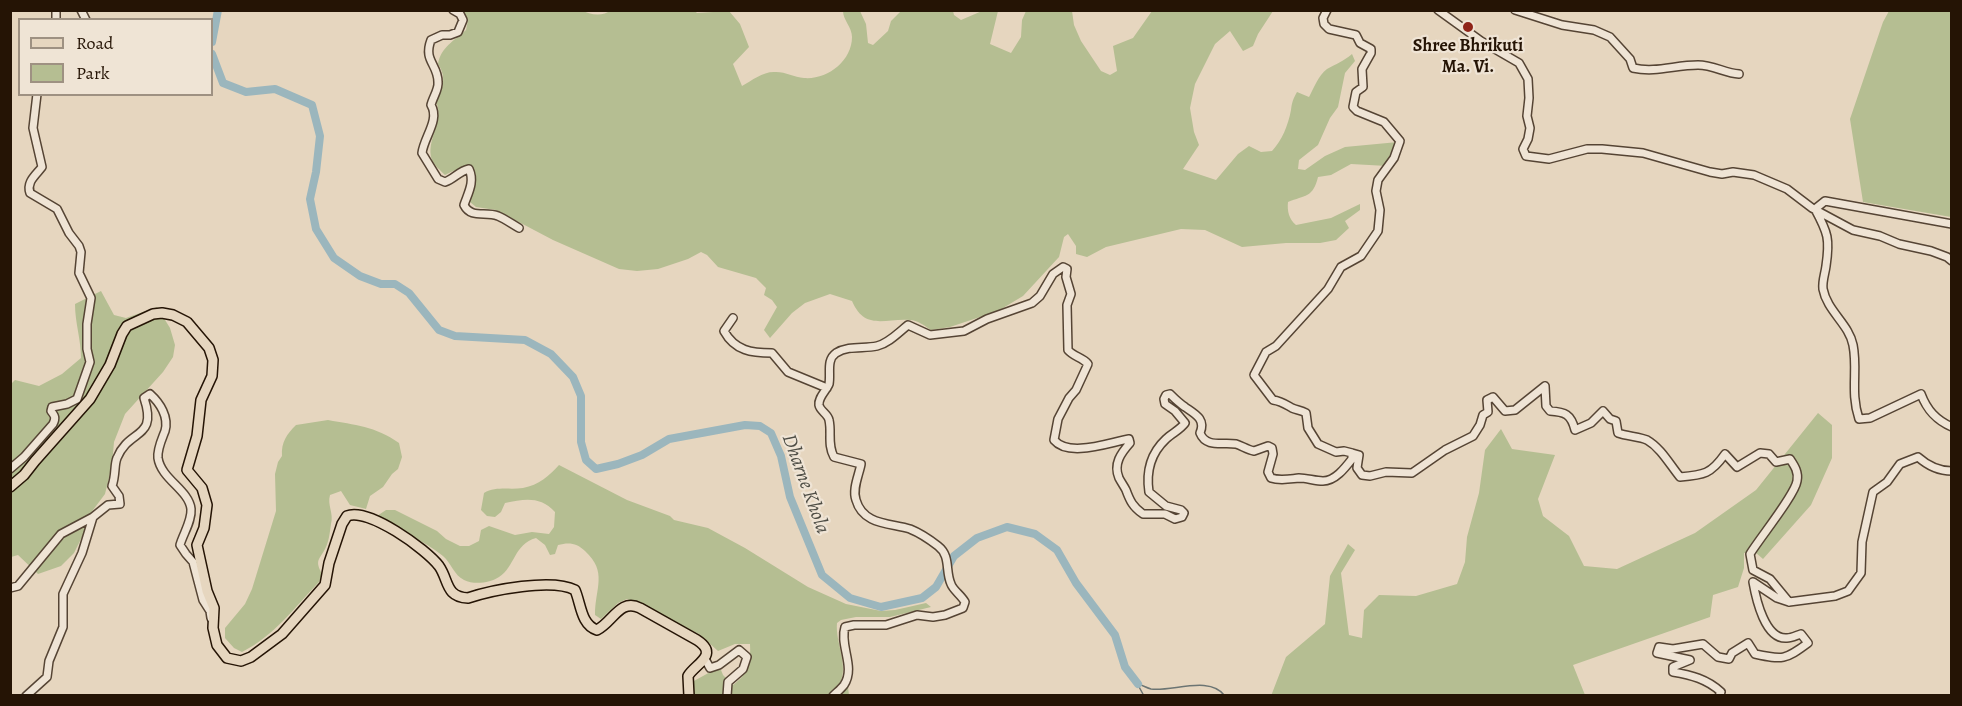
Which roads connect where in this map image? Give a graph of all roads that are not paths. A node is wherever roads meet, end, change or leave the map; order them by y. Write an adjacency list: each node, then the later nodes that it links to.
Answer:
1 (453, 10): 9 (street)
2 (1327, 10): 14 (street)
3 (1438, 10): 7 (street)
4 (1515, 10): 5 (street)
5 (1739, 74)
6 (37, 96): 15 (street)
7 (1815, 210): 8 (street); 10 (street); 13 (street)
8 (1952, 224)
9 (519, 228)
10 (1952, 261)
11 (733, 318): 12 (street)
12 (827, 388): 14 (street); 26 (street)
13 (1952, 427)
14 (1352, 453): 20 (street)
15 (10, 469)
16 (1952, 471): 20 (street)
17 (10, 487): 21 (main road)
18 (93, 517): 19 (street); 21 (street); 23 (street)
19 (10, 588)
20 (1789, 602): 27 (street)
21 (213, 628): 22 (main road)
22 (705, 659): 24 (main road); 25 (street)
23 (26, 696)
24 (689, 696)
25 (727, 696)
26 (833, 696)
27 (1719, 696)

